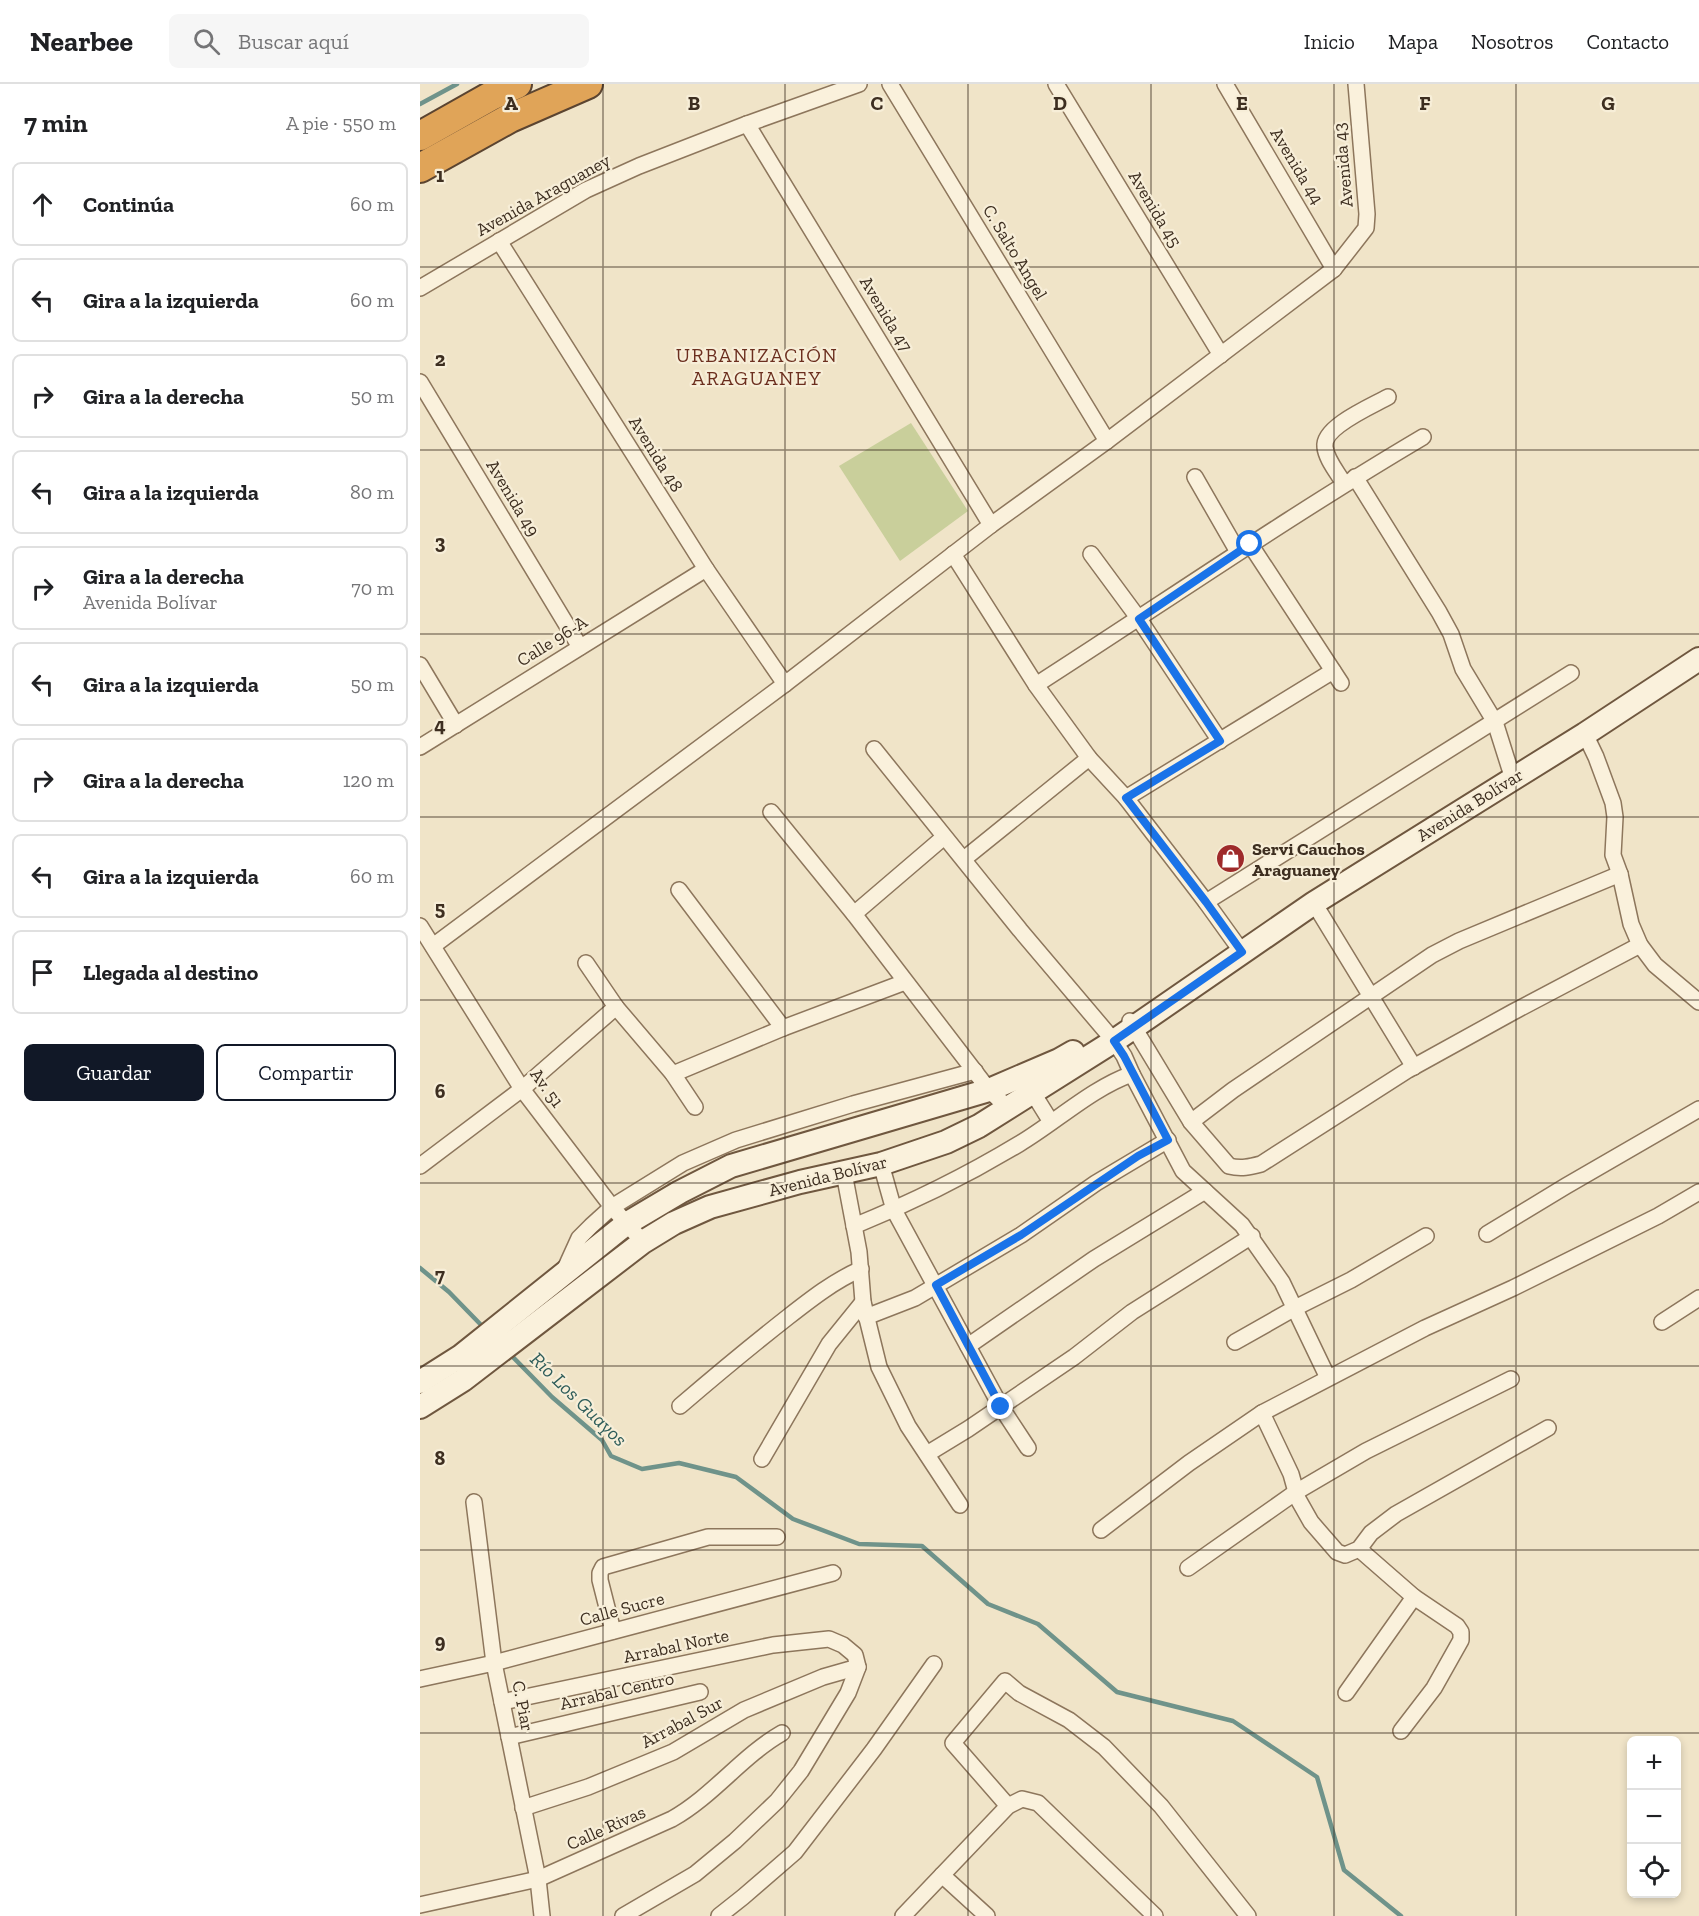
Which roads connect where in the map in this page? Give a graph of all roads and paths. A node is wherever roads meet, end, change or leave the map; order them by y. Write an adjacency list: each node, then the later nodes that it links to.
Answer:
1 (517, 84): 9 (highway)
2 (588, 84): 10 (highway)
3 (859, 84): 8 (street, Avenida Araguaney)
4 (890, 84): 18 (street, C. Salto Angel)
5 (1056, 84): 14 (street, Avenida 45)
6 (1225, 84): 12 (street, Avenida 44)
7 (1356, 84): 12 (street, Avenida 43)
8 (747, 124): 11 (street, Avenida Araguaney); 21 (street, Avenida 47)
9 (420, 136)
10 (420, 168)
11 (499, 241): 13 (street, Avenida Araguaney); 25 (street, Avenida 48)
12 (1334, 268): 14 (street, Avenida 43)
13 (420, 288)
14 (1221, 355): 18 (street, Avenida 43)
15 (420, 382): 27 (street, Avenida 49)
16 (1388, 397): 20 (street)
17 (1424, 436): 20 (street)
18 (1107, 441): 21 (street, Avenida 43)
19 (1195, 477): 22 (street)
20 (1350, 480): 22 (street); 33 (street)
21 (991, 525): 23 (street, Avenida 43)
22 (1244, 548): 26 (street); 36 (street)
23 (953, 554): 31 (street, Avenida 43); 32 (street)
24 (1091, 554): 26 (street)
25 (706, 569): 27 (street, Calle 96-A); 31 (street, Avenida 48)
26 (1139, 619): 32 (street); 36 (street)
27 (576, 640): 34 (street, Calle 96-A)
28 (1699, 659): 35 (main road, Avenida Bolívar)
29 (420, 664): 34 (street)
30 (1571, 673): 33 (street)
31 (785, 684): 52 (street, Avenida 43)
32 (1036, 686): 39 (street)
33 (1495, 722): 40 (street); 47 (street)
34 (456, 725): 37 (street, Calle 96-A)
35 (1585, 734): 40 (main road, Avenida Bolívar); 45 (street)
36 (1220, 741): 41 (street)
37 (420, 747)
38 (874, 749): 43 (street)
39 (1089, 758): 41 (street); 44 (street)
40 (1513, 779): 48 (main road, Avenida Bolívar)
41 (1126, 798): 47 (street)
42 (771, 812): 49 (street)
43 (944, 837): 44 (street); 49 (street)
44 (964, 859): 61 (street)
45 (1620, 874): 51 (street); 56 (street)
46 (679, 890): 60 (street)
47 (1206, 902): 53 (street)
48 (1314, 903): 53 (main road, Avenida Bolívar); 56 (street)
49 (854, 914): 55 (street)
50 (420, 926): 52 (street, Av. 51)
51 (1641, 945): 57 (street); 62 (street)
52 (433, 946): 66 (street, Av. 51)
53 (1242, 952): 59 (main road, Avenida Bolívar)
54 (586, 963): 58 (street)
55 (905, 982): 60 (street); 63 (street)
56 (1371, 997): 62 (street); 74 (street)
57 (1699, 1002)
58 (616, 1007): 64 (street); 66 (street)
59 (1131, 1023): 61 (main road, Avenida Bolívar); 74 (street)
60 (783, 1028): 64 (street)
61 (1110, 1037): 65 (street); 67 (main road, Avenida Bolívar); 68 (main road, Avenida Bolívar)
62 (1414, 1066): 74 (street)
63 (975, 1071): 67 (street); 69 (street)
64 (672, 1074): 70 (street)
65 (1132, 1074): 73 (street); 76 (street)
66 (522, 1089): 77 (street); 83 (street, Av. 51)
67 (989, 1090): 71 (street); 75 (main road, Avenida Bolívar)
68 (1033, 1093): 71 (main road, Avenida Bolívar); 73 (street)
69 (853, 1104): 75 (street); 83 (street)
70 (695, 1107)
71 (1008, 1108): 78 (main road, Avenida Bolívar)
72 (1699, 1109): 85 (street)
73 (1051, 1122): 82 (street)
74 (1191, 1122)
75 (862, 1128): 83 (main road, Avenida Bolívar)
76 (1168, 1140): 80 (street); 90 (street)
77 (423, 1158)
78 (880, 1164): 79 (main road, Avenida Bolívar); 82 (street)
79 (844, 1173): 84 (street); 88 (main road, Avenida Bolívar)
80 (1205, 1191): 86 (street); 96 (street)
81 (1699, 1192): 97 (street)
82 (894, 1210): 84 (street); 90 (street)
83 (619, 1216): 88 (street, Av. 51); 99 (main road, Avenida Bolívar)
84 (855, 1226): 89 (street)
85 (1487, 1234)
86 (1252, 1236): 92 (street); 102 (street)
87 (1426, 1236): 92 (street)
88 (643, 1242): 101 (main road, Avenida Bolívar)
89 (861, 1269): 93 (street); 100 (street)
90 (936, 1285): 93 (street); 96 (street)
91 (1699, 1298): 94 (street)
92 (1295, 1308): 95 (street); 97 (street)
93 (865, 1309): 106 (street); 107 (street)
94 (1662, 1322)
95 (1235, 1342)
96 (968, 1346): 102 (street)
97 (1328, 1378): 103 (street)
98 (1511, 1379): 108 (street)
99 (420, 1382)
100 (680, 1406)
101 (420, 1407)
102 (1001, 1407): 105 (street); 106 (street)
103 (1262, 1413): 108 (street); 111 (street)
104 (1548, 1428): 113 (street)
105 (1028, 1448)
106 (927, 1454): 110 (street)
107 (762, 1459)
108 (1296, 1492): 113 (street); 114 (street)
109 (474, 1502): 119 (street, C. Piar)
110 (960, 1505)
111 (1101, 1530)
112 (777, 1537): 117 (street)
113 (1359, 1549): 116 (street)
114 (1188, 1569)
115 (833, 1573): 117 (street, Calle Sucre)
116 (1414, 1597): 123 (street); 125 (street)
117 (613, 1632): 119 (street, Calle Sucre)
118 (856, 1661): 124 (street, Arrabal Norte); 129 (street, Arrabal Sur); 135 (street)
119 (494, 1663): 121 (street, Calle Sucre); 124 (street, C. Piar)
120 (934, 1664): 136 (street)
121 (420, 1679)
122 (700, 1692): 127 (street, Arrabal Centro)
123 (1346, 1693)
124 (502, 1702): 127 (street, C. Piar)
125 (1401, 1731)
126 (782, 1733): 131 (street, Calle Rivas)
127 (509, 1737): 129 (street, C. Piar)
128 (1008, 1806): 130 (street); 133 (street); 139 (street)
129 (523, 1808): 131 (street, C. Piar)
130 (942, 1875): 137 (street); 138 (street)
131 (538, 1880): 132 (street, Calle Rivas); 134 (street, C. Piar)
132 (420, 1905)
133 (1239, 1913)
134 (542, 1916)
135 (623, 1916)
136 (719, 1916)
137 (903, 1916)
138 (987, 1916)
139 (1155, 1916)

